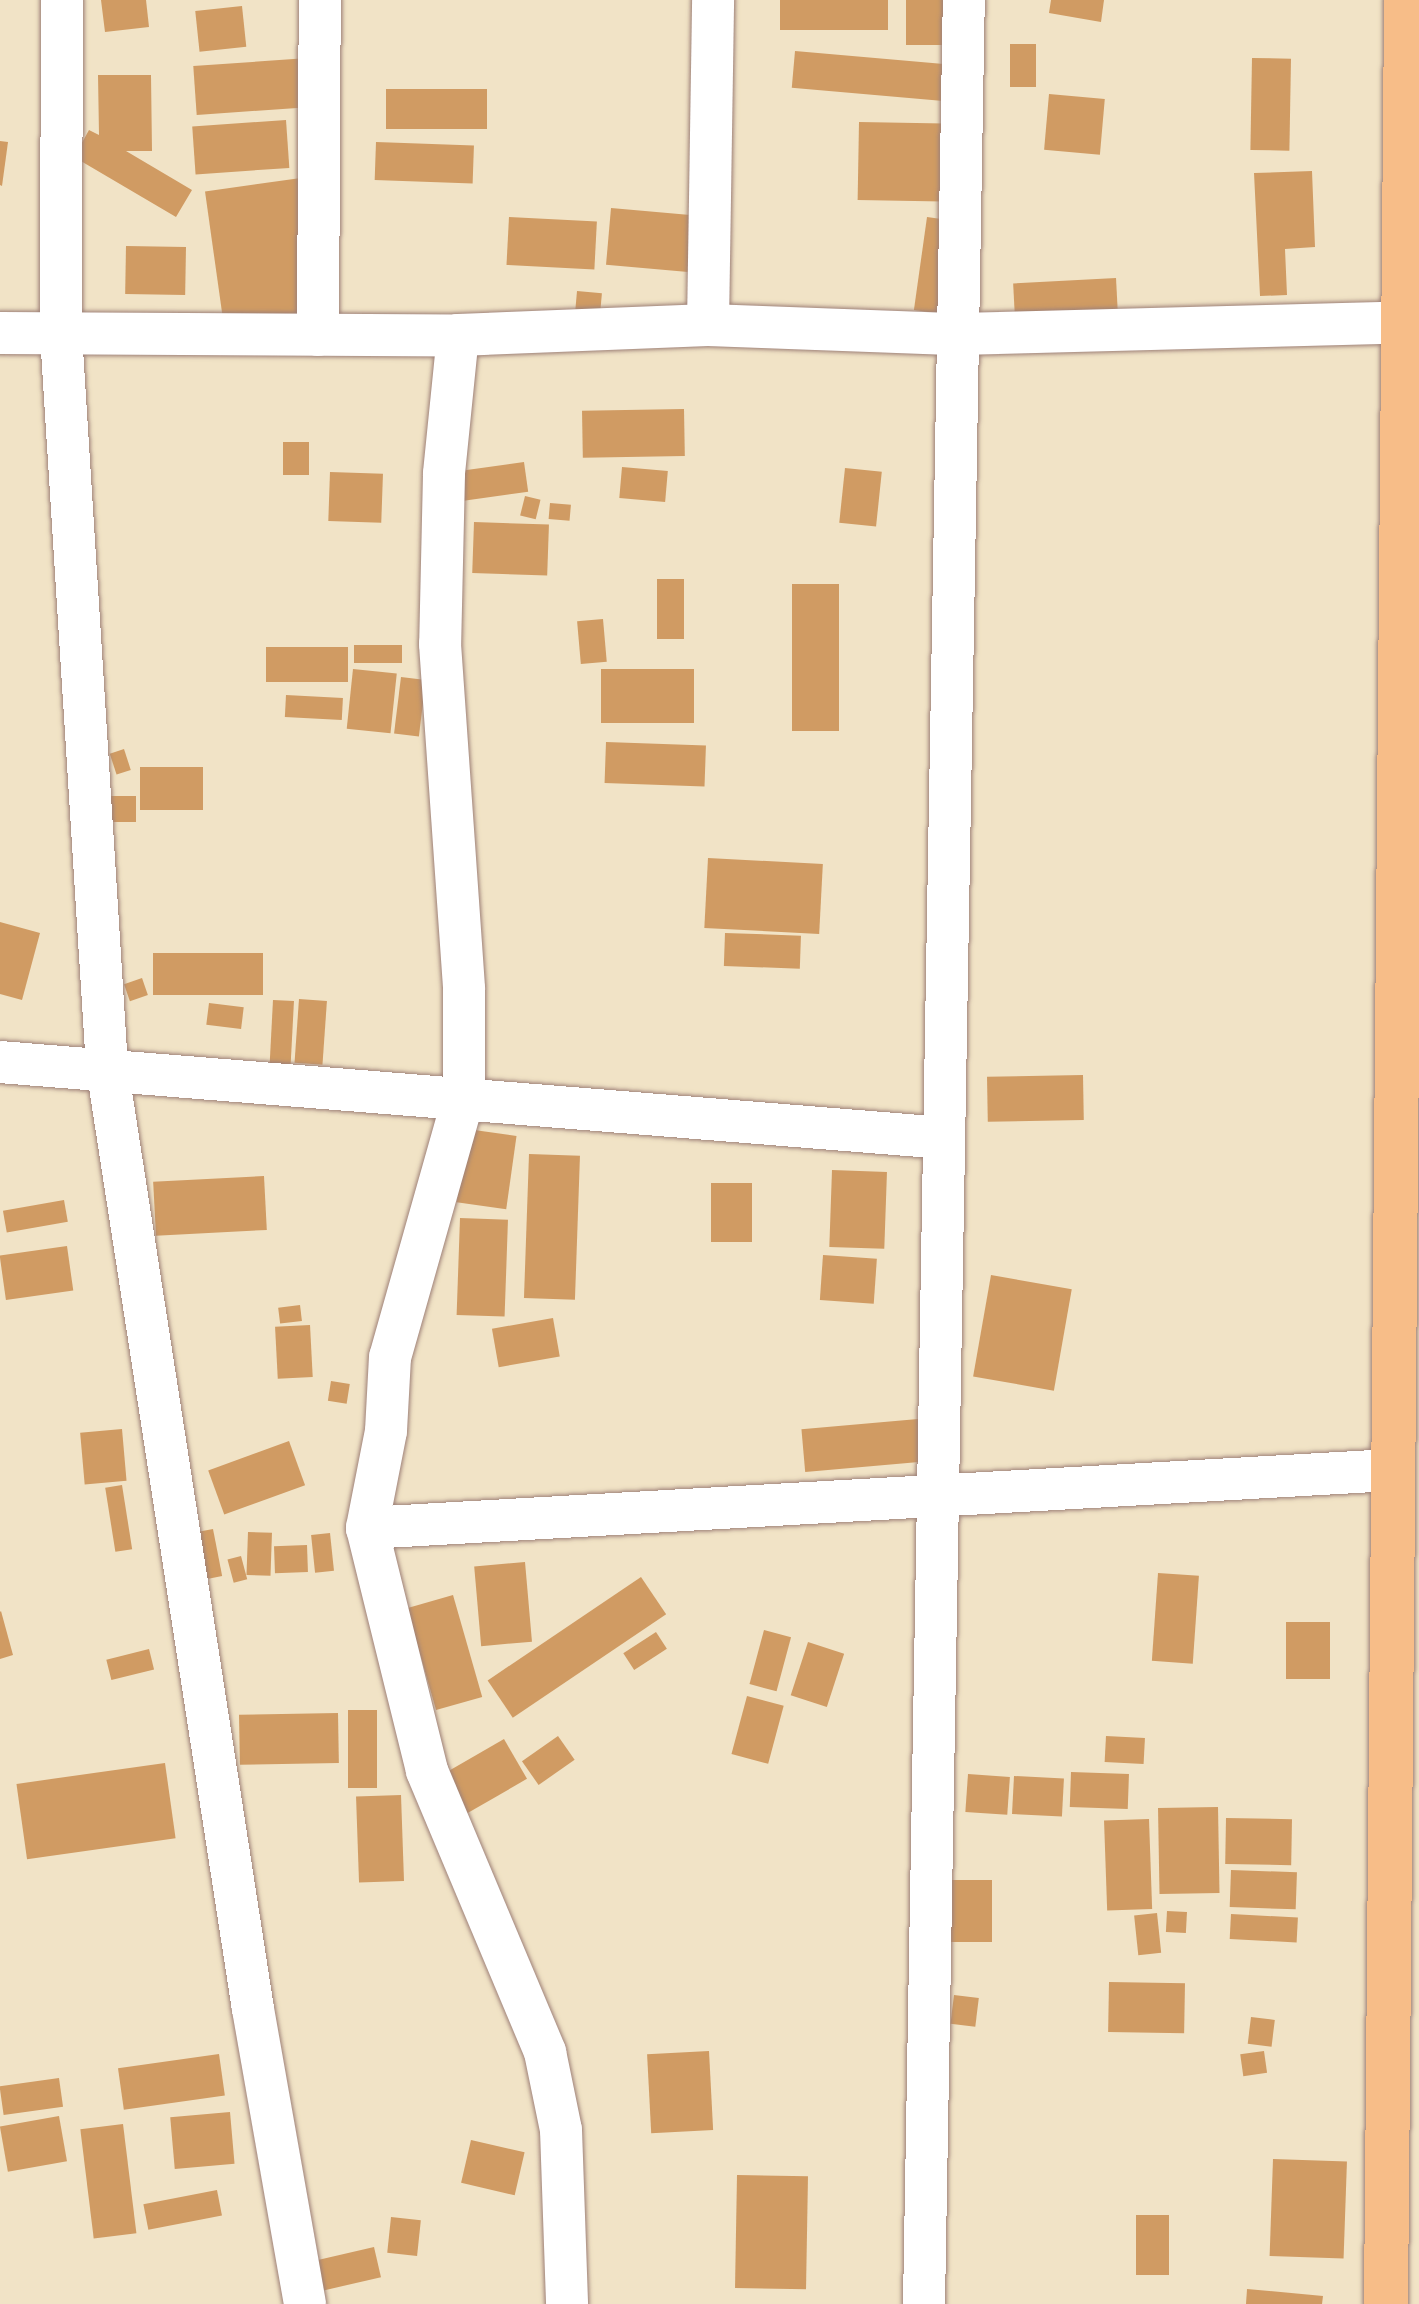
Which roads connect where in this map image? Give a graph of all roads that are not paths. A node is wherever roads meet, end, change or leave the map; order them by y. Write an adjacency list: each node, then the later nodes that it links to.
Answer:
1 (62, 0): 9 (street)
2 (320, 0): 11 (street)
3 (713, 0): 7 (street)
4 (964, 0): 10 (street)
5 (1406, 0): 6 (main road)
6 (1411, 322): 10 (street); 13 (main road)
7 (708, 325): 10 (street); 12 (street)
8 (0, 333): 9 (street)
9 (61, 334): 11 (street); 15 (street)
10 (958, 334): 17 (street)
11 (318, 335): 12 (street)
12 (458, 335): 16 (street)
13 (1407, 953): 18 (main road)
14 (0, 1062): 15 (street)
15 (107, 1067): 16 (street); 21 (street)
16 (464, 1096): 17 (street); 20 (street)
17 (944, 1138): 19 (street)
18 (1392, 1470): 19 (street); 24 (main road)
19 (938, 1493): 20 (street); 23 (street)
20 (367, 1528): 22 (street)
21 (305, 2304)
22 (567, 2304)
23 (924, 2304)
24 (1386, 2304)

